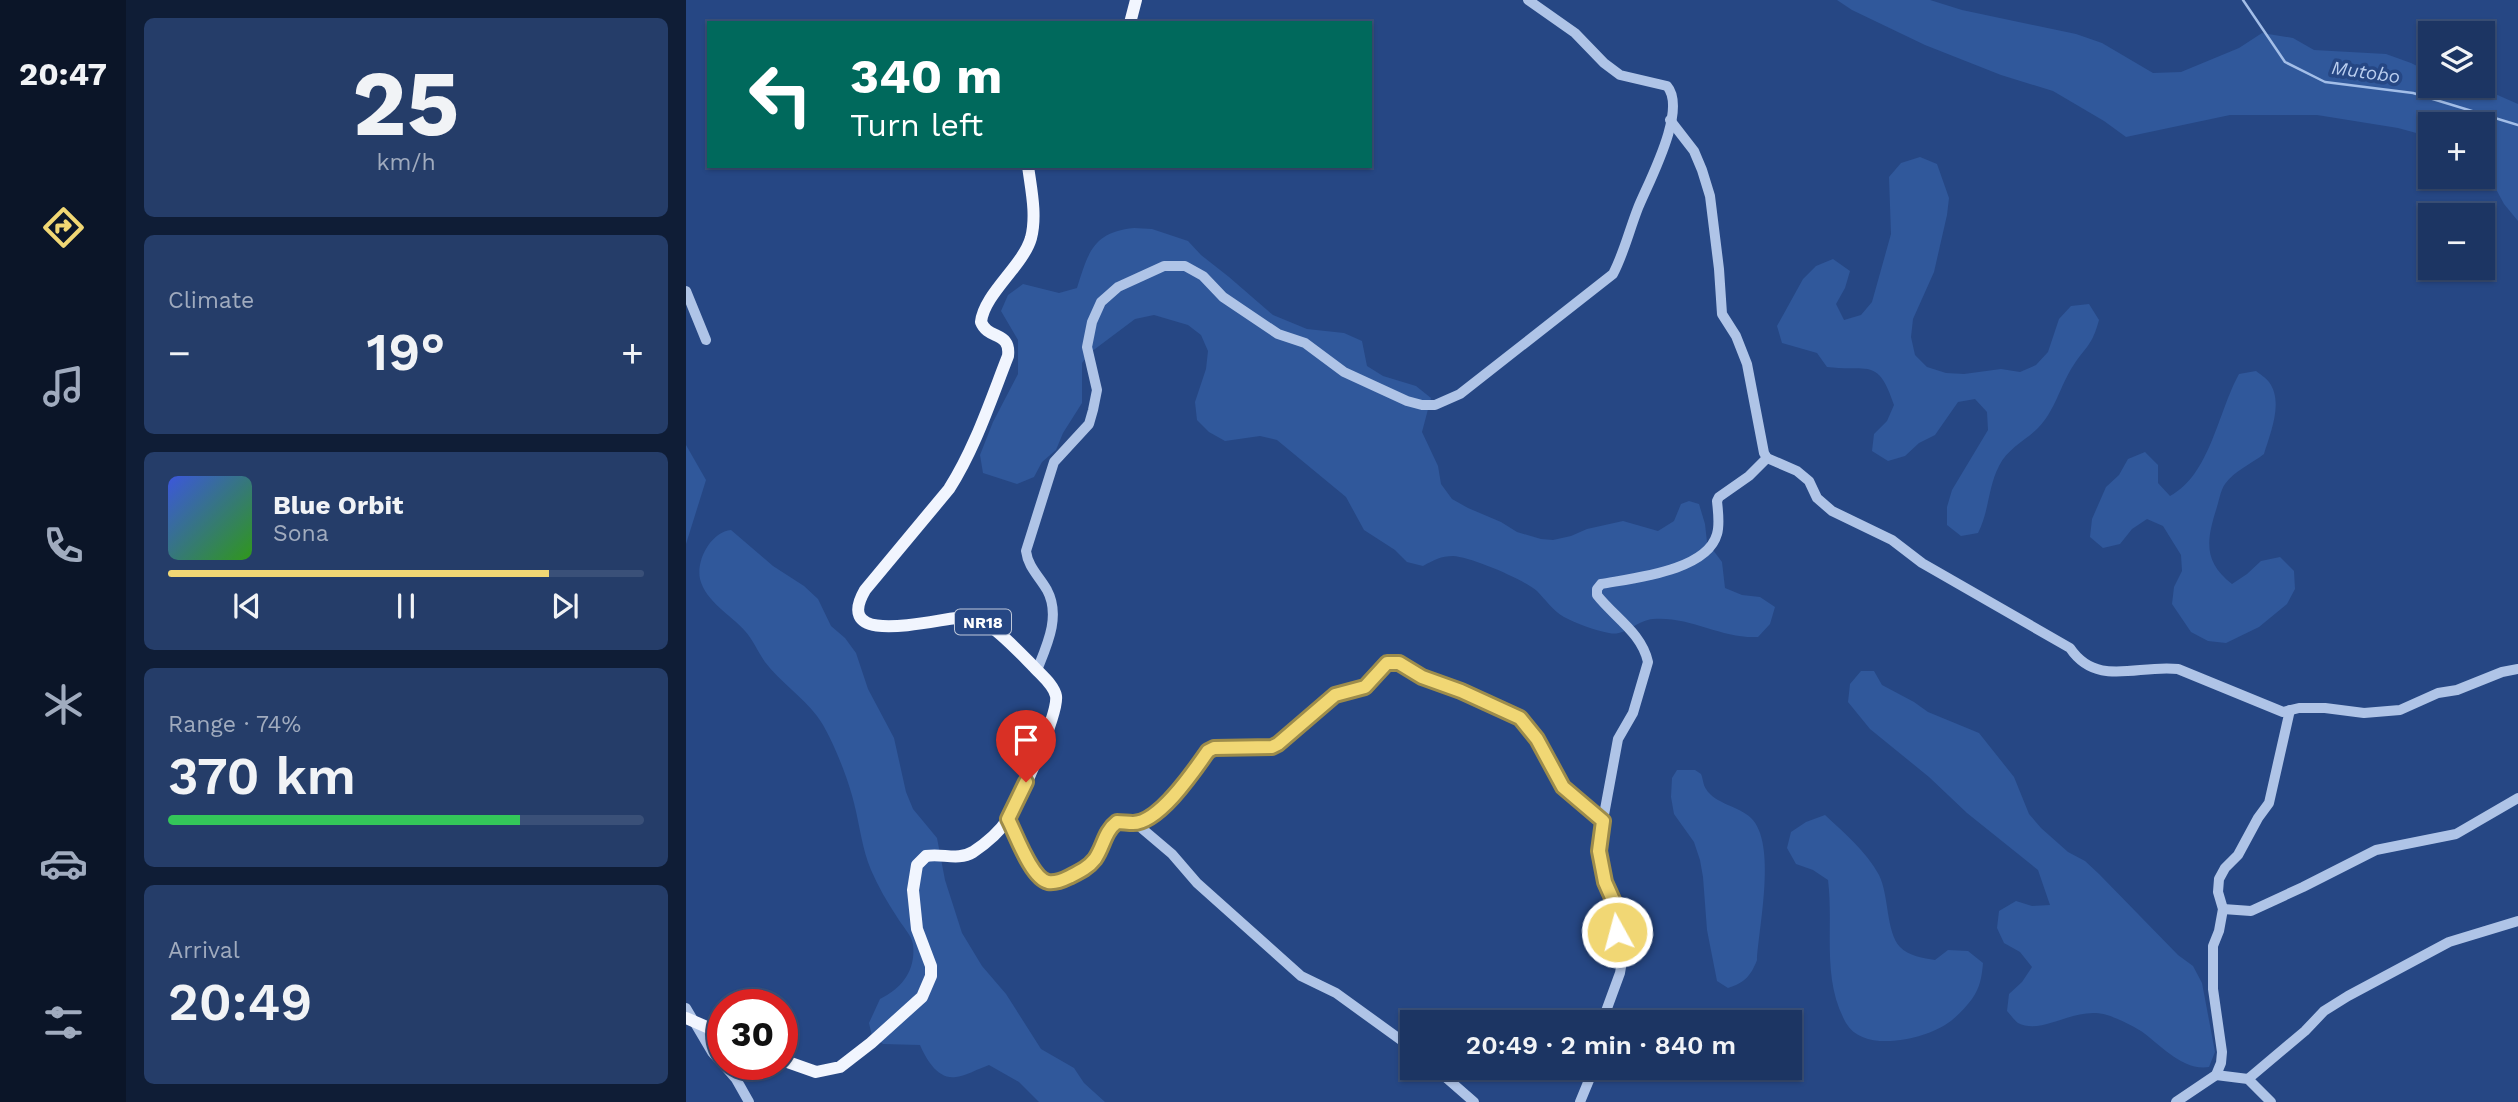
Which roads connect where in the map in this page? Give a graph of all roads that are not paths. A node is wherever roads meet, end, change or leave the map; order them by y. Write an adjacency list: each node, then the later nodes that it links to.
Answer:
1 (1136, 0): 3 (main road)
2 (1528, 0): 4 (street)
3 (1131, 21)
4 (1670, 120): 8 (street); 10 (street)
5 (1028, 168): 10 (main road, NR18)
6 (686, 291): 7 (street)
7 (706, 340)
8 (1767, 458): 11 (street); 14 (street)
9 (2518, 669): 11 (street)
10 (1037, 670): 13 (main road, NR18)
11 (2290, 710): 16 (street)
12 (2518, 798): 16 (street)
13 (1008, 819): 15 (street); 24 (main road, NR18)
14 (1603, 821): 15 (street); 19 (street)
15 (1132, 824): 22 (street)
16 (2223, 909): 25 (street)
17 (2518, 921): 26 (street)
18 (686, 1008): 20 (street)
19 (1606, 1010)
20 (689, 1019): 21 (main road); 23 (street)
21 (707, 1027)
22 (1400, 1039)
23 (707, 1045)
24 (798, 1066)
25 (2216, 1075): 26 (street); 33 (street)
26 (2248, 1079): 34 (street)
27 (737, 1080): 30 (street)
28 (1449, 1080): 31 (street)
29 (1589, 1080): 32 (street)
30 (749, 1102)
31 (1475, 1102)
32 (1580, 1102)
33 (2176, 1102)
34 (2271, 1102)

